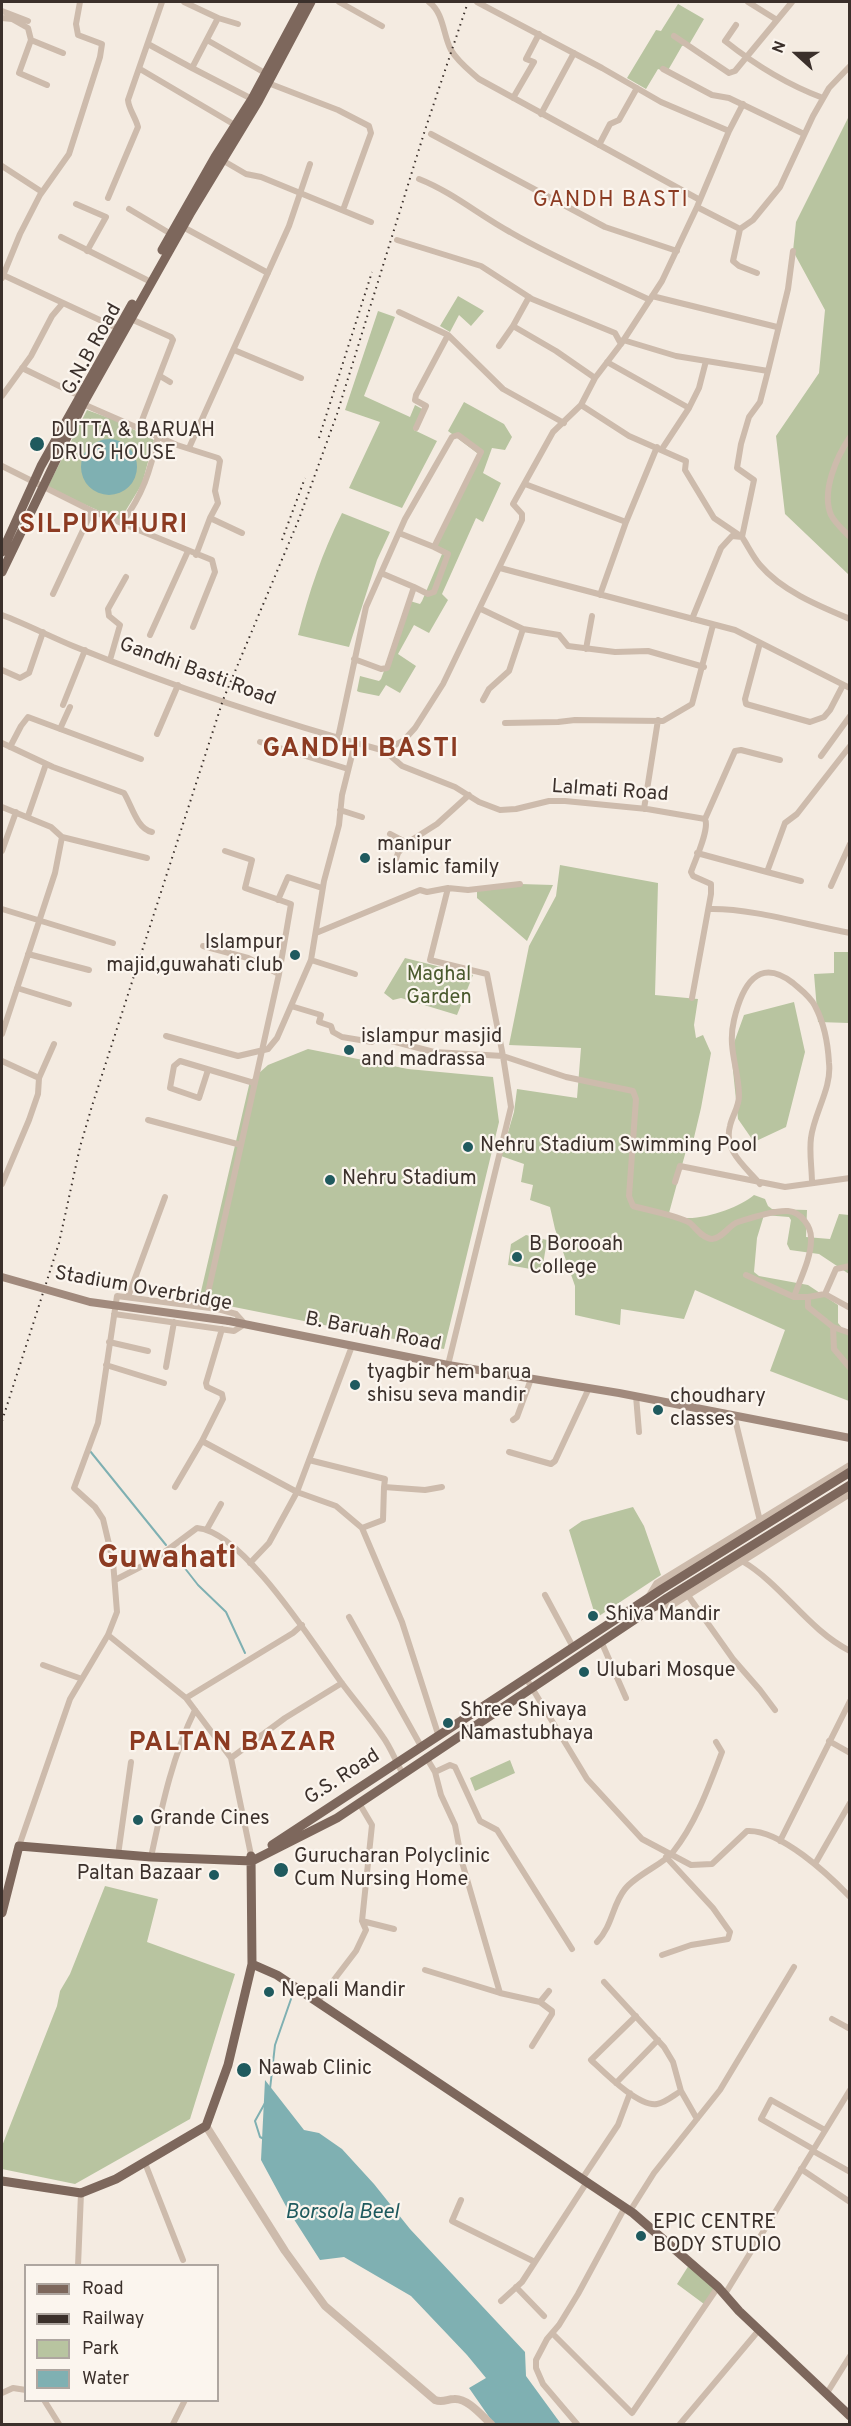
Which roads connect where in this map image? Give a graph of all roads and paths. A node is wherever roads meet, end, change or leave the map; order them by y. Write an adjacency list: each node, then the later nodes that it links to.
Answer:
1 (80, 2): 49 (street)
2 (162, 2): 23 (street)
3 (184, 2): 13 (street)
4 (304, 2): 31 (main road)
5 (311, 2): 32 (main road)
6 (339, 2): 18 (street)
7 (429, 2): 35 (street)
8 (477, 2): 19 (street)
9 (748, 2): 14 (street)
10 (792, 2): 14 (street)
11 (2, 11): 15 (street)
12 (2, 18): 21 (street)
13 (218, 18): 16 (street); 22 (street)
14 (777, 20): 26 (street)
15 (28, 21)
16 (238, 24)
17 (736, 25): 26 (street)
18 (382, 26)
19 (539, 34): 24 (street); 35 (street)
20 (674, 36): 26 (street)
21 (31, 40): 25 (street); 33 (street)
22 (207, 40): 28 (street); 31 (street)
23 (148, 44): 28 (street); 29 (street)
24 (574, 52): 34 (street); 39 (street)
25 (63, 53)
26 (745, 57): 36 (street)
27 (849, 66): 36 (street)
28 (192, 68): 37 (street)
29 (140, 69): 40 (street); 51 (street)
30 (663, 69): 38 (street)
31 (265, 72): 37 (main road)
32 (268, 83): 45 (main road); 55 (street)
33 (47, 85)
34 (637, 88): 41 (street); 44 (street)
35 (513, 98): 39 (street)
36 (823, 98): 43 (street)
37 (252, 99): 40 (main road)
38 (743, 104): 41 (street); 43 (street)
39 (541, 114): 44 (street)
40 (235, 125): 56 (main road)
41 (729, 131): 53 (street)
42 (431, 134): 64 (street)
43 (804, 134): 59 (street)
44 (599, 145): 53 (street)
45 (222, 160): 50 (street); 56 (main road)
46 (310, 164): 50 (street)
47 (2, 166): 49 (street)
48 (419, 179): 71 (street)
49 (42, 192): 68 (street)
50 (299, 193): 55 (street); 66 (street)
51 (108, 198)
52 (76, 204): 63 (street)
53 (699, 204): 59 (street); 64 (street)
54 (129, 209): 60 (street)
55 (343, 210): 57 (street)
56 (186, 213): 58 (main road, G.N.B Road); 60 (main road, G.N.B Road)
57 (371, 222)
58 (183, 227): 66 (street); 74 (main road, G.N.B Road)
59 (740, 229): 67 (street)
60 (171, 234): 69 (main road, G.N.B Road)
61 (62, 237): 63 (street)
62 (397, 240): 70 (street)
63 (87, 251): 69 (street)
64 (677, 251): 71 (street)
65 (793, 251): 76 (street)
66 (268, 273): 81 (street)
67 (757, 273)
68 (2, 277): 72 (street)
69 (147, 279): 77 (main road, G.N.B Road)
70 (529, 297): 75 (street); 79 (street)
71 (651, 298): 76 (street); 79 (street)
72 (63, 303): 77 (street); 84 (street)
73 (399, 312): 78 (street)
74 (130, 319): 86 (street); 91 (main road, G.N.B Road)
75 (513, 326): 80 (street); 88 (street)
76 (777, 327): 85 (street)
77 (117, 328): 91 (main road, G.N.B Road)
78 (448, 335): 94 (street); 96 (street)
79 (622, 342): 82 (street); 83 (street)
80 (499, 346)
81 (234, 350): 87 (street); 99 (street)
82 (706, 361): 85 (street); 93 (street)
83 (607, 362): 88 (street); 93 (street)
84 (22, 368): 90 (street); 91 (street)
85 (768, 372): 110 (street)
86 (160, 376): 89 (street); 95 (street)
87 (301, 378)
88 (595, 378): 92 (street)
89 (170, 382)
90 (2, 396)
91 (81, 400): 95 (street); 102 (main road, G.N.B Road)
92 (581, 405): 94 (street); 100 (street)
93 (689, 408): 100 (street)
94 (564, 423): 103 (street)
95 (139, 428): 97 (street)
96 (416, 428)
97 (158, 436): 99 (street); 107 (street)
98 (849, 436): 111 (street)
99 (189, 448): 105 (street)
100 (660, 448): 106 (street); 110 (street)
101 (2, 466): 102 (street)
102 (38, 484): 104 (street); 114 (main road, G.N.B Road); 117 (main road, G.N.B Road)
103 (525, 484): 106 (street); 116 (street)
104 (92, 511): 107 (street); 121 (street)
105 (210, 518): 108 (street); 115 (street)
106 (626, 522): 122 (street)
107 (122, 523): 113 (street)
108 (242, 532)
109 (399, 533): 112 (street); 112 (street); 118 (street)
110 (742, 537): 126 (street); 127 (street)
111 (849, 537)
112 (434, 547): 120 (street)
113 (188, 551): 115 (street); 132 (street)
114 (2, 552)
115 (196, 555): 129 (street)
116 (500, 568): 122 (street); 123 (street)
117 (2, 572)
118 (381, 573): 120 (street); 136 (street)
119 (126, 577): 137 (street)
120 (414, 587): 136 (street)
121 (53, 594)
122 (600, 596): 126 (street)
123 (481, 609): 130 (street); 155 (street)
124 (2, 615): 131 (street, Gandhi Basti Road)
125 (592, 616): 134 (street)
126 (692, 619): 128 (street)
127 (849, 619)
128 (713, 625): 133 (street); 138 (street)
129 (193, 627)
130 (524, 629): 134 (street); 143 (street)
131 (43, 632): 135 (street, Gandhi Basti Road); 139 (street)
132 (150, 635)
133 (760, 643): 140 (street); 140 (street)
134 (586, 649): 138 (street)
135 (85, 650): 137 (street, Gandhi Basti Road); 147 (street)
136 (354, 659): 149 (street)
137 (110, 660): 141 (street, Gandhi Basti Road)
138 (704, 667): 145 (street)
139 (2, 670)
140 (843, 684): 142 (street)
141 (178, 685): 148 (street); 149 (street, Gandhi Basti Road)
142 (849, 688)
143 (483, 700)
144 (849, 716): 156 (street)
145 (658, 720): 146 (street); 163 (street)
146 (505, 723)
147 (60, 729): 154 (street); 157 (street)
148 (157, 734)
149 (338, 738): 152 (street, Gandhi Basti Road)
150 (260, 742): 160 (street)
151 (2, 743): 154 (street)
152 (355, 743): 155 (street, Gandhi Basti Road); 160 (street)
153 (849, 746): 179 (street)
154 (10, 747): 159 (street)
155 (385, 751): 161 (street, Lalmati Road)
156 (821, 756)
157 (141, 759)
158 (780, 760): 168 (street)
159 (46, 764): 166 (street); 169 (street)
160 (348, 769): 164 (street)
161 (469, 795): 163 (street, Lalmati Road); 172 (street)
162 (2, 807): 165 (street)
163 (644, 809): 168 (street, Lalmati Road)
164 (340, 810): 167 (street); 183 (street)
165 (16, 812): 166 (street); 174 (street)
166 (28, 816): 171 (street)
167 (362, 818)
168 (705, 819): 176 (street)
169 (152, 832)
170 (390, 834): 172 (street)
171 (62, 837): 177 (street); 188 (street)
172 (407, 843): 178 (street)
173 (849, 844): 182 (street)
174 (2, 851)
175 (225, 851): 185 (street)
176 (697, 853): 179 (street); 187 (street)
177 (147, 858)
178 (392, 872)
179 (767, 872): 180 (street)
180 (801, 881)
181 (520, 884): 184 (street)
182 (831, 886)
183 (322, 888): 185 (street); 189 (street)
184 (448, 888): 189 (street); 206 (street)
185 (278, 900): 196 (street)
186 (2, 909): 188 (street)
187 (709, 909): 190 (street); 199 (street)
188 (39, 921): 191 (street); 193 (street)
189 (316, 933): 194 (street)
190 (849, 933)
191 (113, 943)
192 (203, 946): 196 (street)
193 (28, 954): 195 (street); 198 (street)
194 (311, 960): 197 (street); 201 (street)
195 (89, 970)
196 (279, 974): 205 (street)
197 (355, 974)
198 (17, 988): 200 (street); 202 (street)
199 (692, 998)
200 (69, 1004)
201 (291, 1006): 205 (street); 206 (street)
202 (2, 1034)
203 (165, 1036): 205 (street)
204 (54, 1044): 209 (street)
205 (260, 1053): 210 (street)
206 (503, 1056): 224 (street); 238 (street)
207 (2, 1061): 209 (street)
208 (208, 1070): 208 (street); 210 (street)
209 (39, 1078): 216 (street)
210 (254, 1083): 212 (street)
211 (148, 1120): 212 (street)
212 (241, 1145): 226 (street)
213 (849, 1178): 215 (street)
214 (675, 1182): 217 (street)
215 (812, 1183): 217 (street); 217 (street)
216 (2, 1184)
217 (760, 1184)
218 (165, 1197): 223 (street)
219 (849, 1266): 222 (street)
220 (746, 1275): 224 (street)
221 (2, 1277): 230 (main road, Stadium Overbridge, bridge)
222 (825, 1294): 225 (street); 227 (street)
223 (128, 1297): 226 (street); 228 (street)
224 (794, 1297): 225 (street)
225 (808, 1297): 231 (street)
226 (206, 1306): 230 (street)
227 (849, 1308)
228 (114, 1314): 229 (street); 234 (street)
229 (174, 1322): 232 (street); 239 (street)
230 (245, 1324): 232 (street); 235 (main road, B. Baruah Road)
231 (833, 1327): 233 (street); 240 (street)
232 (222, 1329): 249 (street)
233 (849, 1333)
234 (109, 1342): 236 (street); 237 (street)
235 (352, 1346): 238 (main road, B. Baruah Road); 251 (street)
236 (148, 1351)
237 (106, 1365): 242 (street); 266 (street)
238 (448, 1365): 241 (main road, B. Baruah Road)
239 (166, 1367)
240 (849, 1368)
241 (531, 1379): 243 (main road, B. Baruah Road); 246 (street)
242 (164, 1383)
243 (589, 1388): 244 (main road, B. Baruah Road); 250 (street)
244 (636, 1396): 245 (main road, B. Baruah Road); 247 (street)
245 (734, 1415): 248 (main road, B. Baruah Road); 261 (street)
246 (513, 1420)
247 (639, 1432)
248 (849, 1438)
249 (202, 1441): 255 (street); 258 (street)
250 (509, 1452)
251 (309, 1460): 256 (street); 258 (street)
252 (849, 1466): 261 (street)
253 (849, 1472): 267 (main road)
254 (849, 1485): 267 (main road)
255 (175, 1487)
256 (384, 1487): 257 (street); 262 (street)
257 (442, 1487)
258 (297, 1492): 262 (street); 265 (street)
259 (849, 1494): 264 (street)
260 (221, 1504): 263 (street)
261 (760, 1521): 270 (street)
262 (362, 1528): 287 (street)
263 (207, 1529): 265 (street); 266 (street)
264 (742, 1561): 268 (street); 276 (street)
265 (250, 1563): 272 (street)
266 (115, 1580): 273 (street)
267 (664, 1593): 270 (main road)
268 (687, 1594): 270 (street); 286 (street)
269 (545, 1595): 275 (street)
270 (650, 1603): 274 (main road, G.S. Road); 275 (main road, G.S. Road)
271 (349, 1617): 290 (street)
272 (302, 1625): 280 (street); 282 (street)
273 (108, 1635): 279 (street); 282 (street)
274 (601, 1641): 281 (main road, G.S. Road); 283 (street)
275 (573, 1647): 278 (main road, G.S. Road)
276 (849, 1651)
277 (43, 1665): 279 (street)
278 (526, 1677): 281 (street); 287 (main road, G.S. Road)
279 (82, 1679): 300 (street)
280 (342, 1683): 292 (street); 294 (street)
281 (530, 1688): 290 (main road, G.S. Road); 302 (street)
282 (186, 1698): 285 (street)
283 (626, 1698)
284 (849, 1701): 288 (street)
285 (195, 1710): 292 (street); 303 (street)
286 (775, 1710)
287 (438, 1737): 290 (main road, G.S. Road)
288 (829, 1741): 291 (street); 299 (street)
289 (716, 1742): 302 (street)
290 (424, 1753): 294 (main road, G.S. Road); 295 (street); 296 (main road, G.S. Road)
291 (849, 1753)
292 (231, 1758): 304 (street)
293 (131, 1762): 301 (street)
294 (397, 1764): 296 (street); 304 (main road, G.S. Road)
295 (435, 1772): 311 (street); 318 (street)
296 (403, 1774): 297 (main road, G.S. Road)
297 (359, 1803): 304 (main road, G.S. Road); 308 (street)
298 (849, 1803): 305 (street)
299 (780, 1841): 302 (street); 305 (street)
300 (19, 1846): 301 (main road, G.S. Road); 307 (main road)
301 (118, 1855): 303 (main road, G.S. Road)
302 (669, 1856): 310 (street); 312 (street)
303 (151, 1857): 304 (main road, G.S. Road)
304 (251, 1858): 313 (main road)
305 (816, 1864): 306 (street)
306 (849, 1897)
307 (2, 1913)
308 (362, 1921): 309 (street); 319 (street)
309 (394, 1929)
310 (597, 1942)
311 (572, 1949)
312 (662, 1955)
313 (252, 1964): 319 (main road); 331 (main road)
314 (794, 1967): 330 (street)
315 (425, 1970): 318 (street)
316 (604, 1982): 321 (street)
317 (549, 1991): 320 (street)
318 (500, 1993): 320 (street)
319 (317, 2002): 338 (main road)
320 (540, 2002): 325 (street)
321 (636, 2016): 324 (street); 326 (street)
322 (832, 2019): 323 (street)
323 (849, 2029)
324 (658, 2040): 326 (street); 328 (street)
325 (531, 2046)
326 (616, 2083): 329 (street)
327 (849, 2090): 332 (street)
328 (681, 2091): 329 (street); 330 (street)
329 (630, 2093): 338 (street)
330 (697, 2119): 342 (street)
331 (206, 2126): 334 (main road); 361 (street)
332 (825, 2130): 333 (street); 333 (street)
333 (813, 2150): 335 (street); 336 (street)
334 (145, 2163): 339 (main road); 343 (street)
335 (801, 2169): 341 (street); 347 (street)
336 (849, 2172)
337 (2, 2181): 339 (main road)
338 (584, 2181): 342 (main road); 344 (street)
339 (81, 2193): 345 (street)
340 (461, 2200): 344 (street)
341 (849, 2202)
342 (627, 2209): 347 (main road); 351 (street)
343 (183, 2260)
344 (535, 2262): 346 (street)
345 (78, 2264)
346 (516, 2287): 348 (street); 349 (street)
347 (721, 2291): 350 (main road); 351 (street)
348 (501, 2301)
349 (544, 2316)
350 (759, 2330): 355 (main road); 363 (street)
351 (552, 2333): 362 (street)
352 (849, 2356): 355 (street)
353 (24, 2390): 354 (street)
354 (2, 2392)
355 (827, 2393): 358 (main road)
356 (45, 2402): 359 (street)
357 (184, 2402): 360 (street)
358 (849, 2416)
359 (59, 2424)
360 (173, 2424)
361 (491, 2424)
362 (577, 2424)
363 (681, 2424)

